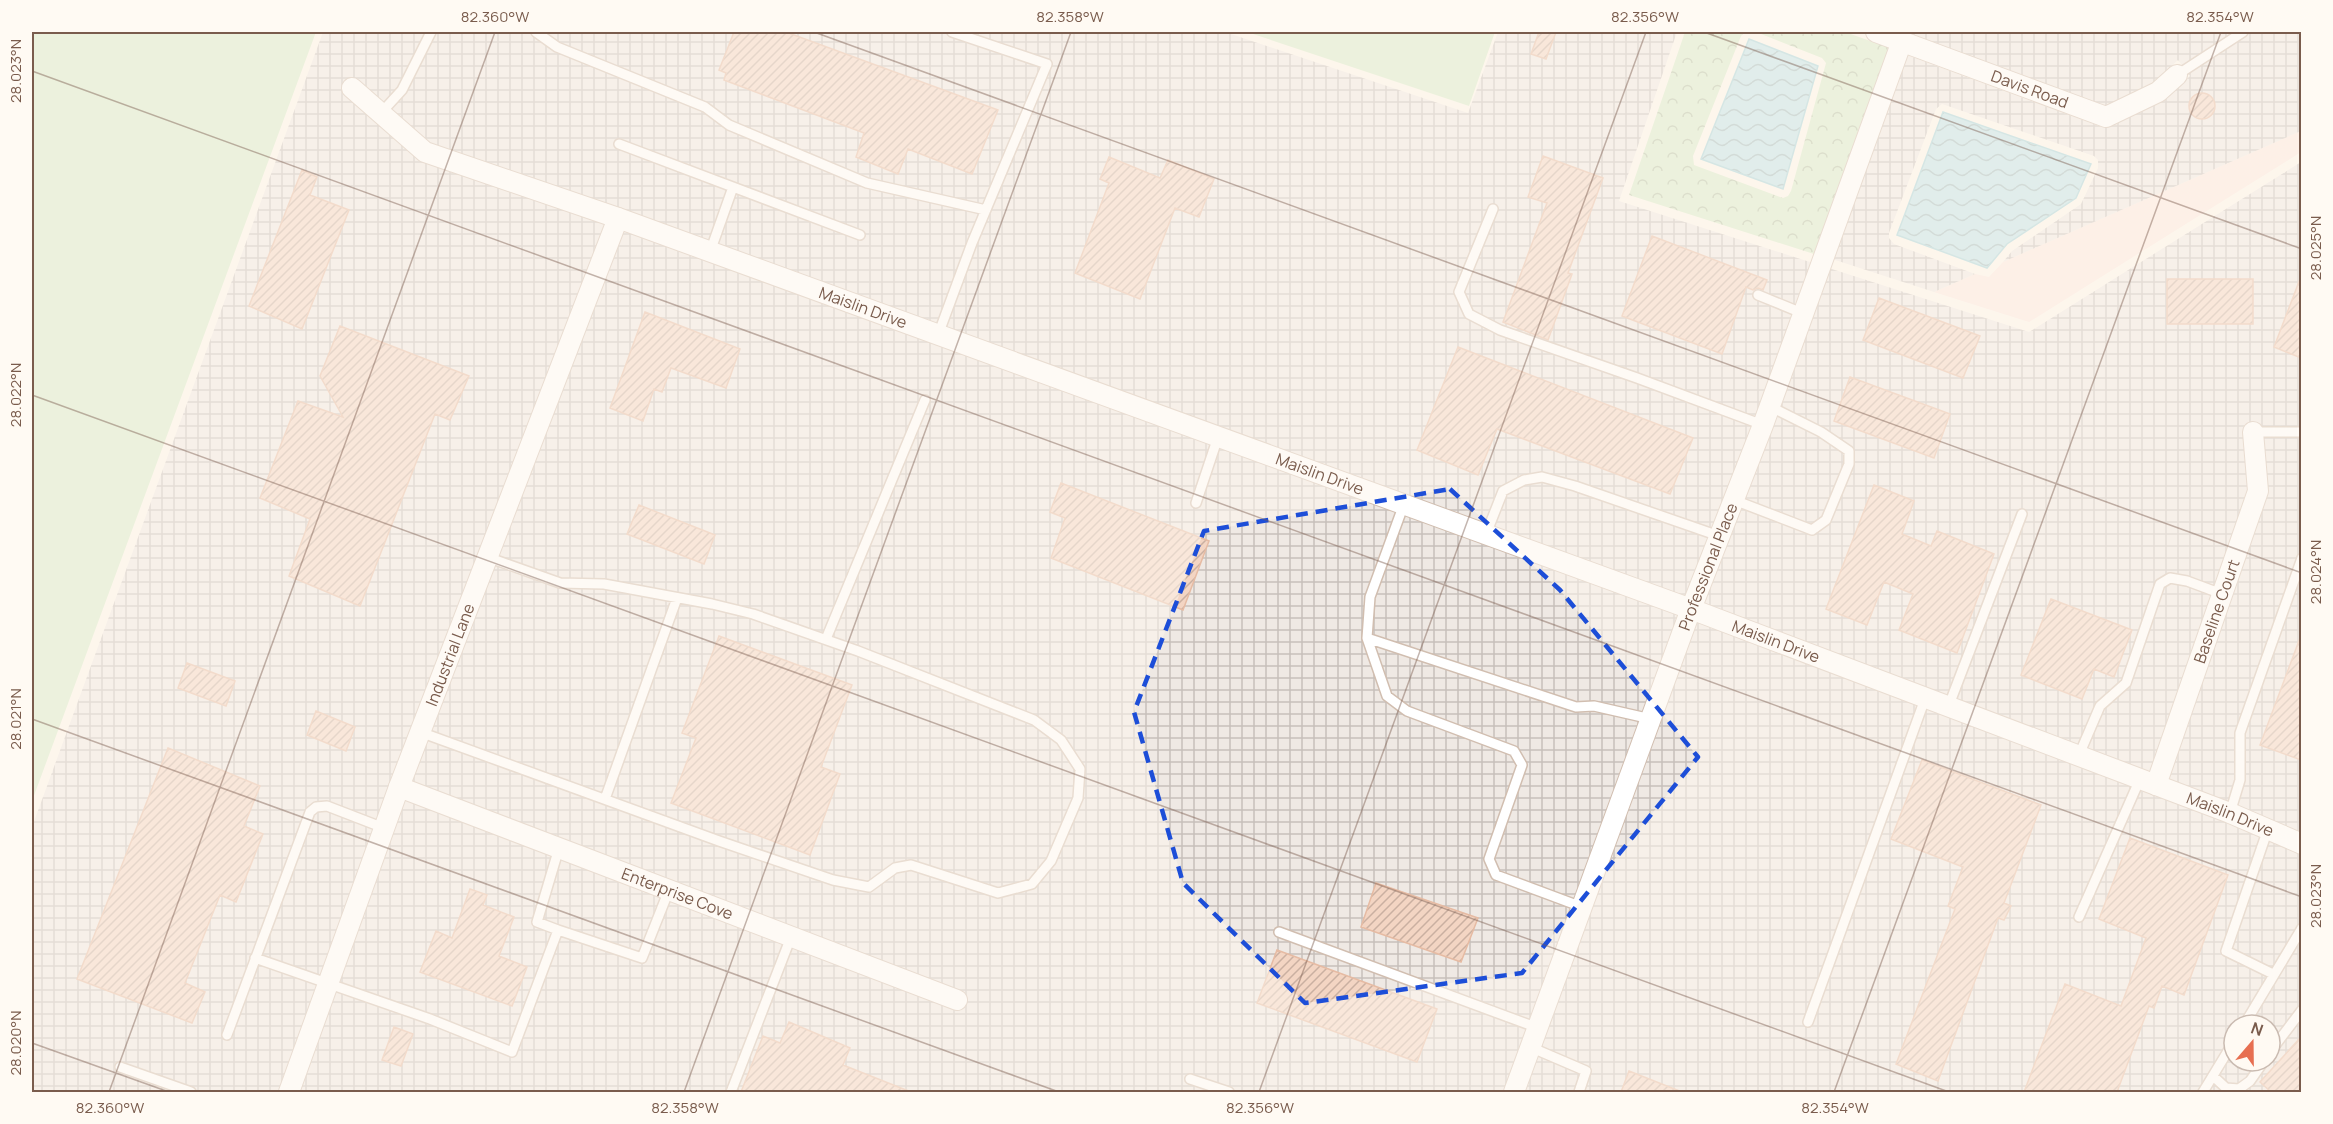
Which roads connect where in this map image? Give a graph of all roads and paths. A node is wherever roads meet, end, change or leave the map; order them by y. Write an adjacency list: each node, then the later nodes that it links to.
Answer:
1 (431, 32): 9 (lane)
2 (536, 32): 13 (lane)
3 (952, 32): 13 (lane)
4 (1876, 32): 6 (street, Davis Road)
5 (2243, 32): 7 (lane)
6 (1904, 36): 7 (street, Davis Road); 18 (street, Professional Place)
7 (2177, 75)
8 (352, 88): 9 (street, Maislin Drive)
9 (381, 113): 14 (street, Maislin Drive)
10 (619, 144): 11 (lane)
11 (733, 187): 15 (lane); 16 (lane)
12 (1493, 209): 22 (lane)
13 (986, 210): 19 (lane)
14 (618, 218): 16 (street, Maislin Drive); 32 (street, Industrial Lane)
15 (860, 234)
16 (710, 252): 19 (street, Maislin Drive)
17 (1758, 295): 18 (lane)
18 (1802, 313): 21 (street, Professional Place)
19 (938, 334): 25 (street, Maislin Drive)
20 (925, 400): 38 (lane)
21 (1769, 406): 22 (street, Professional Place); 26 (lane)
22 (1763, 425): 26 (street, Professional Place)
23 (2253, 432): 24 (lane); 34 (street, Baseline Court)
24 (2301, 432)
25 (1218, 437): 27 (lane); 28 (street, Maislin Drive)
26 (1734, 500): 31 (street, Professional Place)
27 (1196, 503)
28 (1404, 504): 30 (street, Maislin Drive); 37 (lane)
29 (2022, 514): 40 (lane)
30 (1486, 534): 31 (lane); 36 (street, Maislin Drive)
31 (1719, 536): 36 (street, Professional Place)
32 (488, 557): 35 (lane); 42 (street, Industrial Lane)
33 (2301, 558): 47 (lane)
34 (2222, 594): 43 (lane); 44 (street, Baseline Court)
35 (677, 598): 38 (lane); 46 (lane)
36 (1691, 609): 39 (street, Maislin Drive); 41 (street, Professional Place)
37 (1367, 638): 41 (lane); 53 (lane)
38 (826, 639): 46 (lane)
39 (1926, 696): 40 (street, Maislin Drive); 65 (lane)
40 (1950, 705): 43 (street, Maislin Drive)
41 (1651, 719): 53 (street, Professional Place)
42 (420, 732): 45 (street, Industrial Lane); 46 (lane)
43 (2079, 755): 44 (street, Maislin Drive)
44 (2148, 782): 47 (street, Maislin Drive); 54 (lane)
45 (399, 788): 48 (street, Industrial Lane); 51 (street, Enterprise Cove)
46 (605, 799)
47 (2230, 813): 49 (street, Maislin Drive)
48 (384, 828): 59 (lane); 61 (street, Industrial Lane)
49 (2268, 829): 50 (street, Maislin Drive); 60 (lane)
50 (2301, 844)
51 (559, 848): 52 (street, Enterprise Cove); 56 (lane)
52 (669, 890): 56 (lane); 58 (street, Enterprise Cove)
53 (1582, 907): 66 (street, Professional Place)
54 (2079, 917)
55 (2301, 927): 60 (lane)
56 (558, 930): 61 (lane)
57 (1279, 932): 66 (lane)
58 (790, 937): 62 (street, Enterprise Cove); 77 (lane)
59 (255, 958): 61 (lane); 67 (lane)
60 (2273, 974): 64 (lane)
61 (328, 985): 76 (street, Industrial Lane)
62 (957, 1000)
63 (2301, 1010): 68 (lane)
64 (2251, 1013)
65 (1808, 1022)
66 (1538, 1028): 69 (street, Professional Place)
67 (227, 1035)
68 (2282, 1036)
69 (1530, 1047): 79 (street, Professional Place); 80 (lane)
70 (2222, 1061): 73 (lane)
71 (120, 1067): 75 (lane)
72 (2256, 1073): 73 (lane)
73 (2213, 1076): 81 (lane)
74 (1190, 1079): 78 (lane)
75 (191, 1092)
76 (289, 1092)
77 (731, 1092)
78 (1229, 1092)
79 (1514, 1092)
80 (1579, 1092)
81 (2203, 1092)

